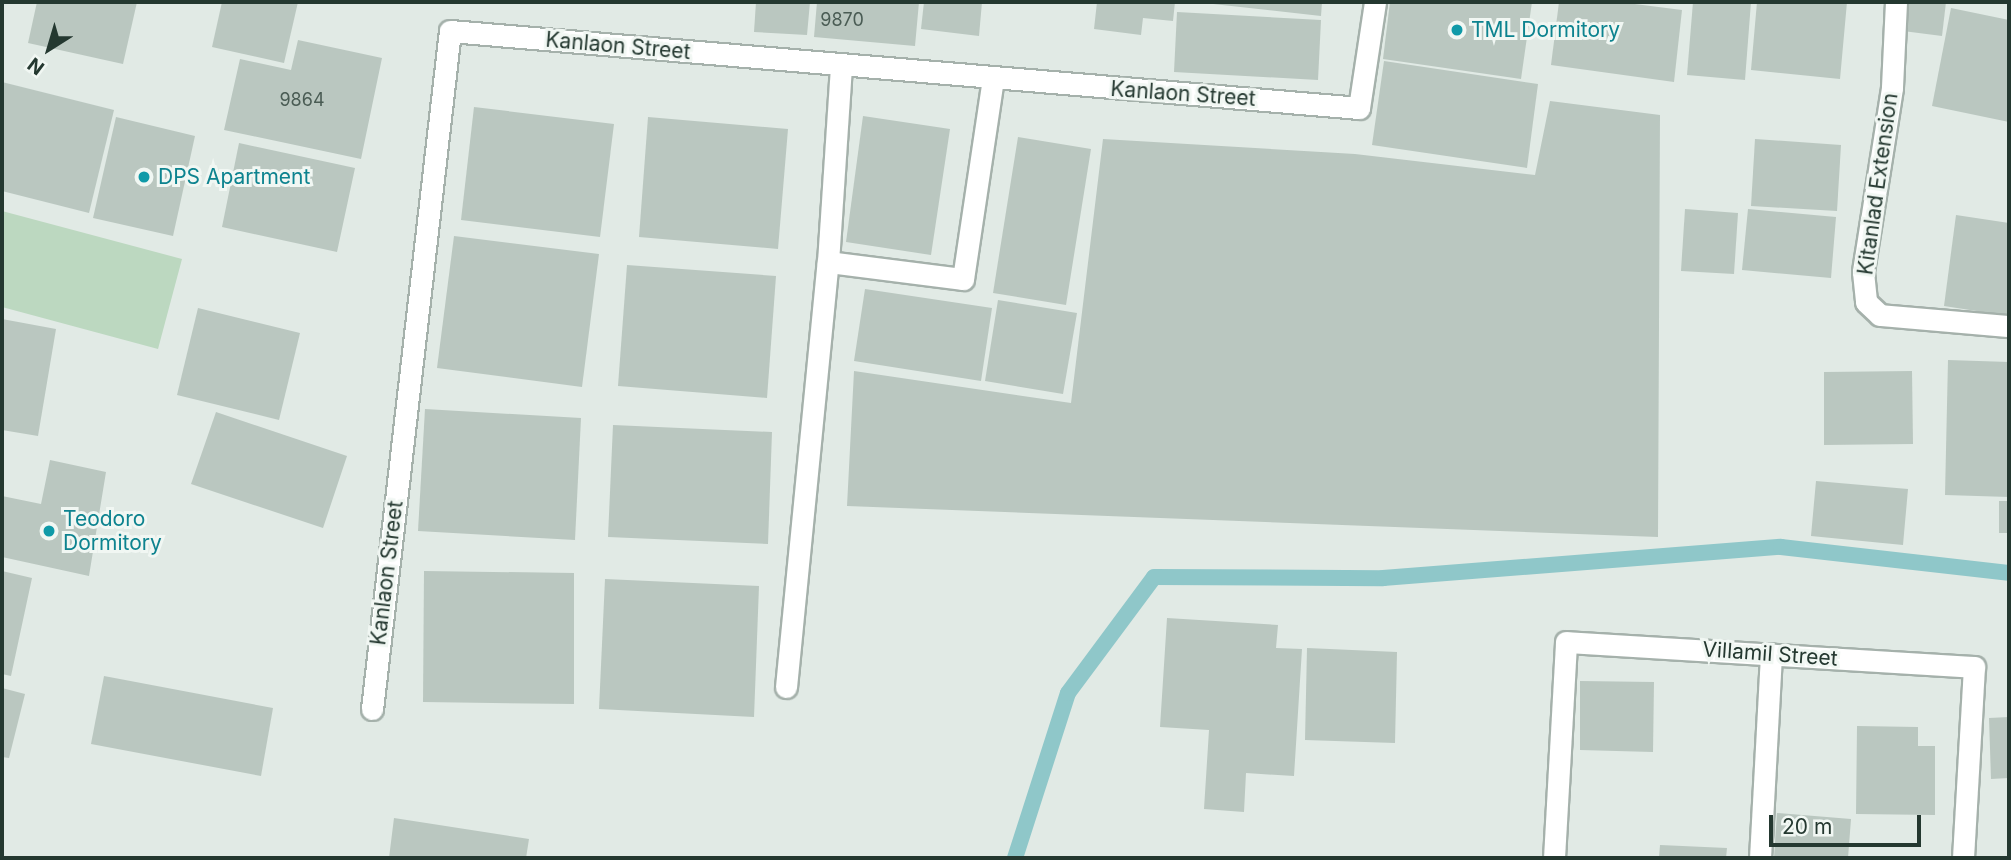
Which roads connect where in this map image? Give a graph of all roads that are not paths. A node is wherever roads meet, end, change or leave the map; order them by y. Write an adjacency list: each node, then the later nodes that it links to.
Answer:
1 (1375, 2): 4 (street, Kanlaon Street)
2 (1896, 2): 6 (street, Kitanlad Extension)
3 (841, 66): 4 (street, Kanlaon Street); 5 (street); 9 (street, Kanlaon Street)
4 (993, 79): 5 (street)
5 (828, 262): 8 (street)
6 (2009, 327)
7 (1771, 654): 10 (street, Villamil Street); 11 (street); 12 (street, Villamil Street)
8 (786, 687)
9 (372, 709)
10 (1554, 858)
11 (1760, 858)
12 (1963, 858)

